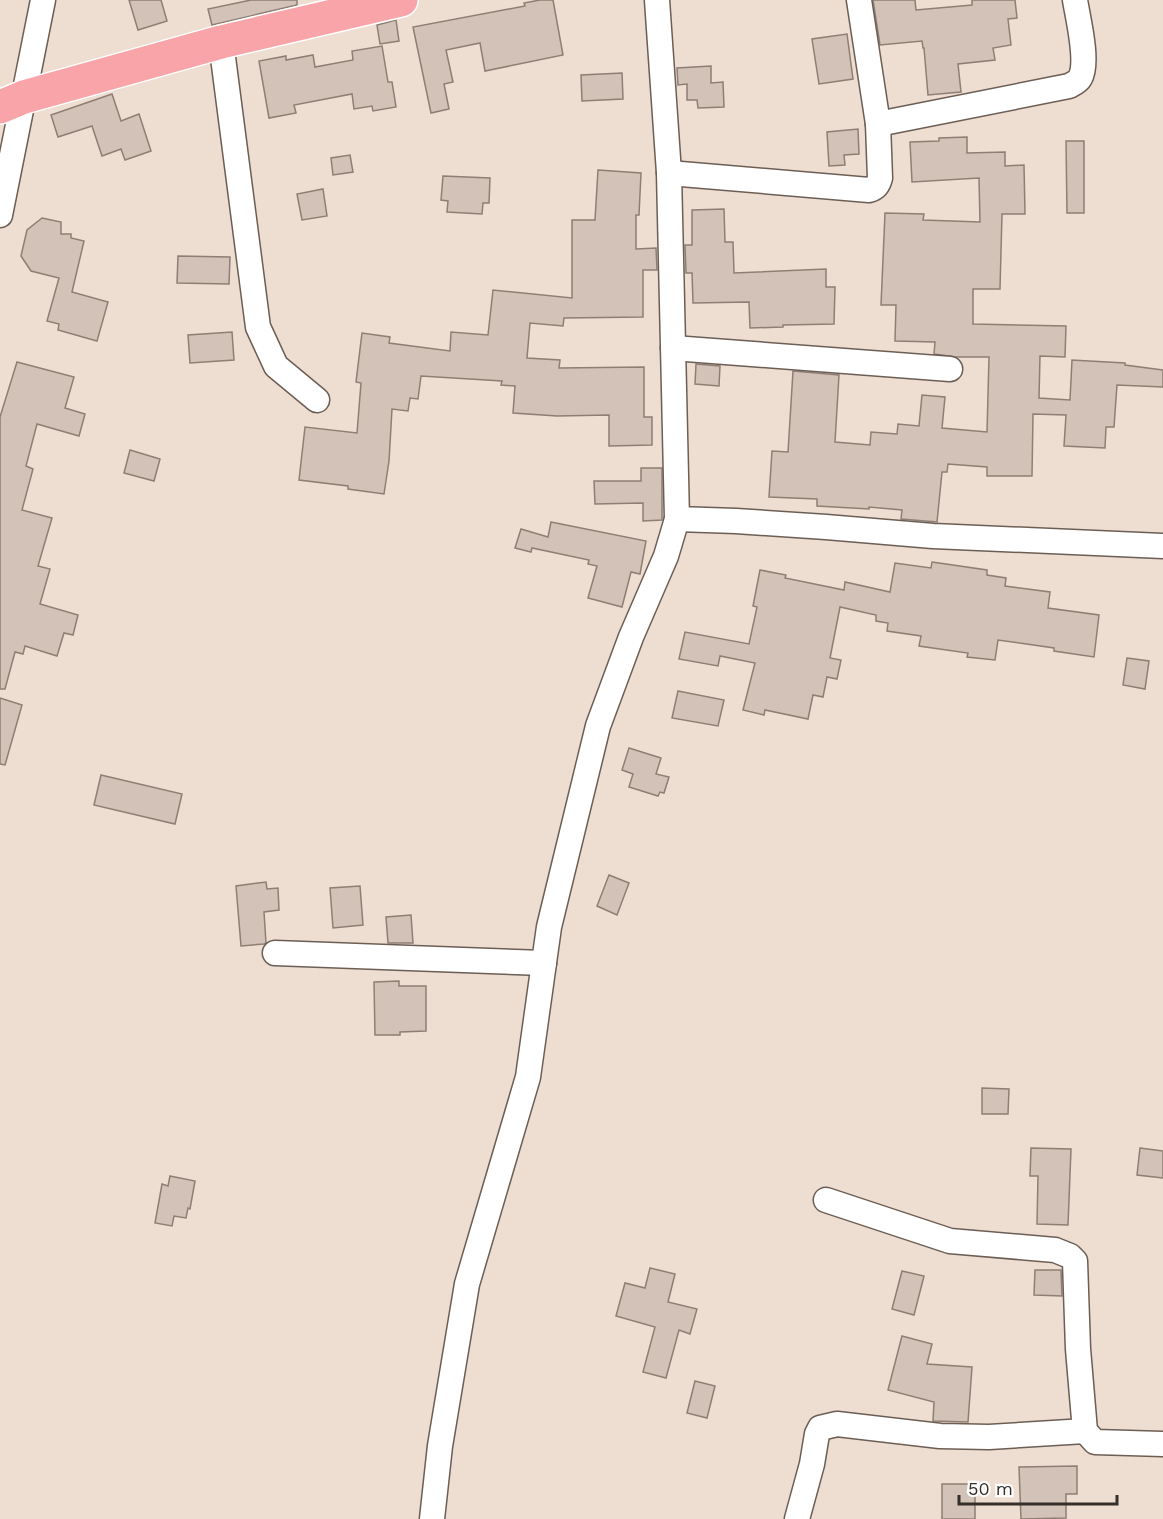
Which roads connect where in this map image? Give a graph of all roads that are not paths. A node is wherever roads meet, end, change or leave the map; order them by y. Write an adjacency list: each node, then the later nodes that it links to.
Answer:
1 (43, 0): 7 (street)
2 (401, 0): 6 (highway)
3 (657, 0): 9 (street)
4 (859, 0): 8 (street)
5 (1075, 0): 8 (street)
6 (221, 42): 7 (highway); 13 (street)
7 (12, 102): 10 (street)
8 (878, 124): 9 (street)
9 (669, 173): 11 (street)
10 (0, 215)
11 (673, 348): 12 (street); 14 (street)
12 (950, 369)
13 (317, 400)
14 (678, 519): 15 (street); 17 (street)
15 (1163, 546)
16 (275, 953): 17 (street)
17 (544, 963): 21 (street)
18 (826, 1200): 19 (street)
19 (1085, 1431): 20 (street); 22 (street)
20 (1163, 1444)
21 (432, 1519)
22 (797, 1519)

